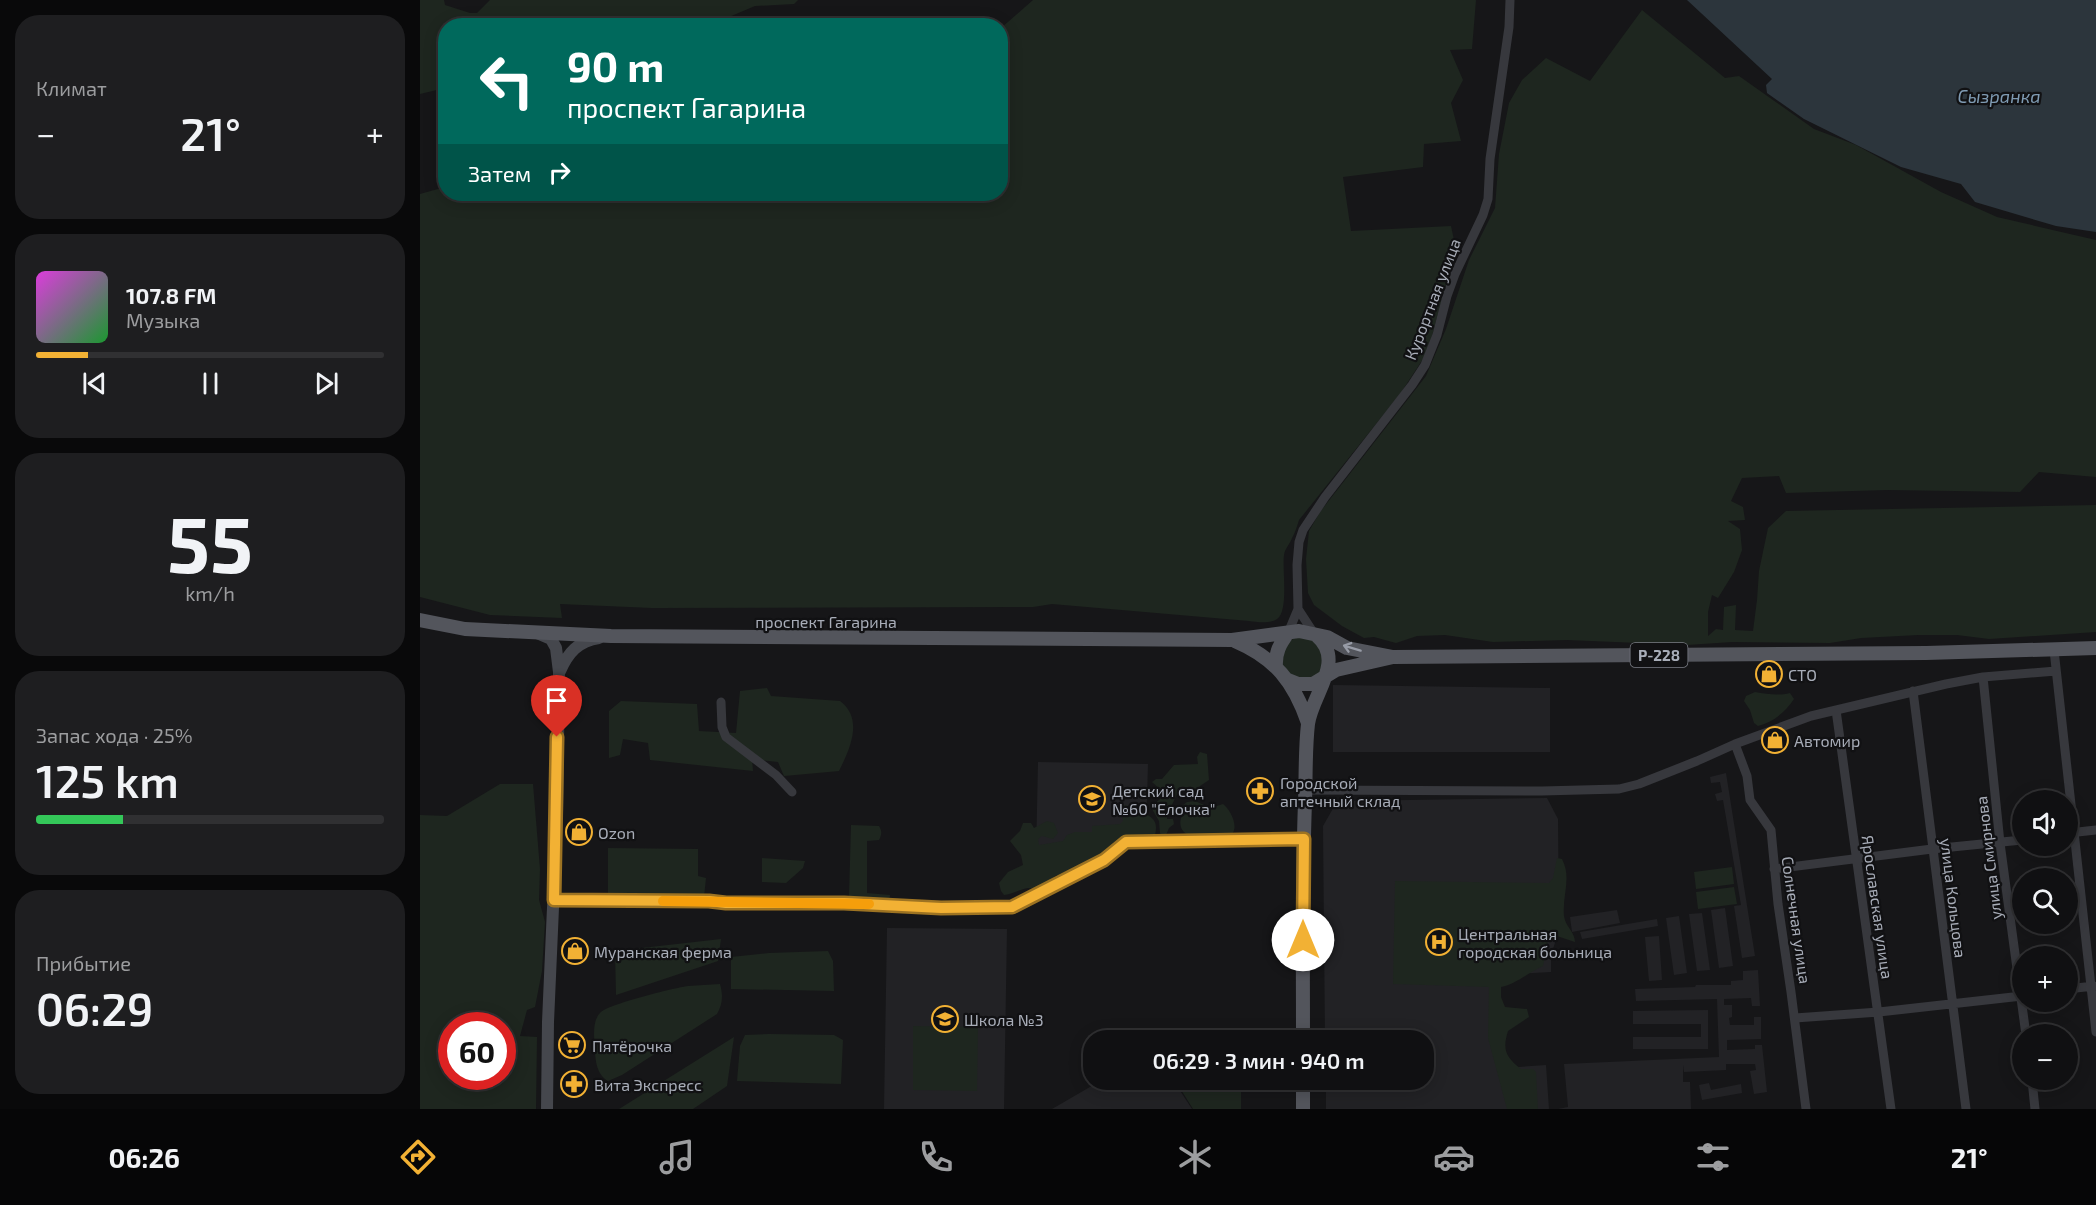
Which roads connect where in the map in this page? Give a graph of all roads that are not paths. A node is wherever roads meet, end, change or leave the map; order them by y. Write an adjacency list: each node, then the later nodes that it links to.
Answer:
1 (1510, 0): 2 (street, Курортная улица)
2 (1298, 609): 4 (street); 6 (street, Курортная улица)
3 (420, 620): 5 (main road, проспект Гагарина)
4 (1313, 632): 6 (main road, Р-228); 11 (main road, Р-228, one-way to 4); 15 (main road)
5 (536, 633): 7 (main road, проспект Гагарина); 14 (main road)
6 (1288, 633): 8 (main road, проспект Гагарина); 12 (main road)
7 (611, 636): 8 (main road, проспект Гагарина); 14 (main road)
8 (1232, 640): 12 (main road, проспект Гагарина)
9 (2096, 648): 10 (main road, Р-228)
10 (2055, 650): 11 (main road, Р-228); 13 (street)
11 (1393, 657): 15 (main road, Р-228)
12 (1276, 667): 17 (main road)
13 (2056, 670): 16 (street); 24 (street)
14 (559, 672): 35 (main road)
15 (1327, 675): 17 (main road, Р-228); 21 (main road)
16 (1983, 677): 18 (street); 30 (street, улица Смирнова)
17 (1288, 680): 21 (main road)
18 (1913, 691): 20 (street); 31 (street, улица Кольцова)
19 (721, 702): 25 (street)
20 (1836, 710): 22 (street); 33 (street, Ярославская улица)
21 (1308, 723): 23 (main road)
22 (1735, 744): 23 (street); 34 (street, Солнечная улица)
23 (1305, 790): 28 (main road)
24 (2066, 790)
25 (792, 792)
26 (2096, 830): 27 (street)
27 (2078, 832)
28 (1304, 839): 35 (street); 43 (main road)
29 (2012, 841): 30 (street)
30 (2000, 843): 31 (street); 36 (street, улица Смирнова)
31 (1932, 849): 33 (street); 40 (street, улица Кольцова)
32 (2073, 856): 37 (street)
33 (1856, 858): 34 (street); 41 (street, Ярославская улица)
34 (1774, 869): 42 (street, Солнечная улица)
35 (554, 900): 47 (main road)
36 (2014, 946)
37 (2093, 986): 38 (street); 44 (street)
38 (2078, 988)
39 (2012, 997): 40 (street)
40 (1952, 1005): 41 (street); 51 (street, улица Кольцова)
41 (1879, 1012): 42 (street); 50 (street, Ярославская улица)
42 (1795, 1018): 49 (street, Солнечная улица)
43 (1303, 1030)
44 (2096, 1032)
45 (1303, 1090): 48 (main road)
46 (2032, 1090): 52 (street)
47 (548, 1109)
48 (1303, 1109)
49 (1806, 1109)
50 (1891, 1109)
51 (1966, 1109)
52 (2035, 1109)

